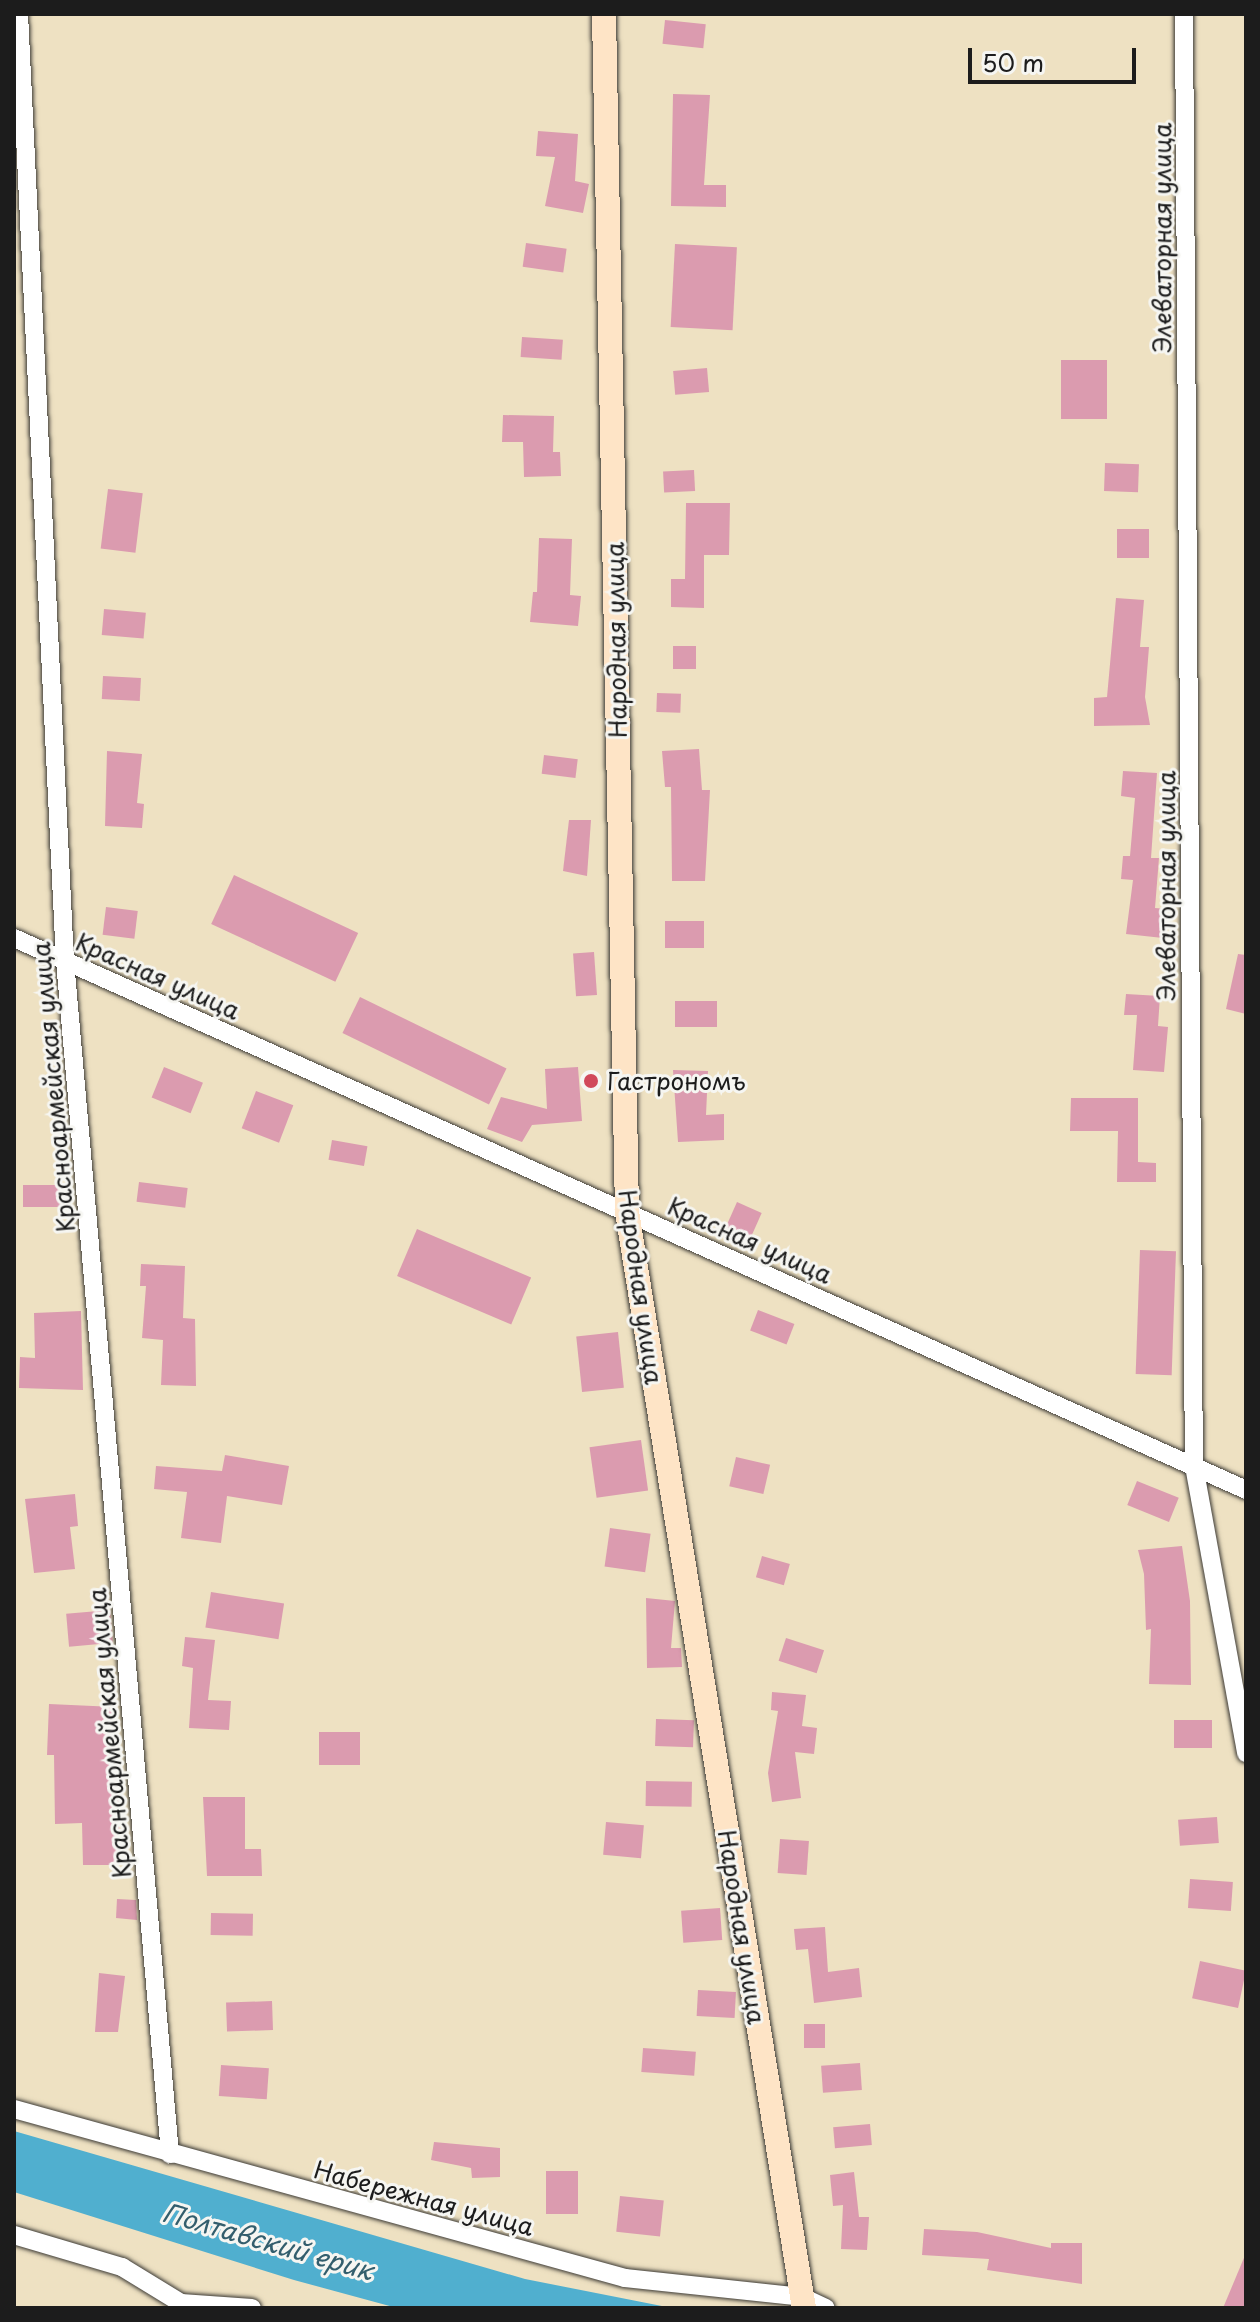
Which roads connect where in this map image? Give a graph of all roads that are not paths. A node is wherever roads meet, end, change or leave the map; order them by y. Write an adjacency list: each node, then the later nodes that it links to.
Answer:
1 (19, 14): 5 (street, Красноармейская улица)
2 (604, 14): 6 (main road, Народная улица)
3 (1184, 14): 7 (street, Элеваторная улица)
4 (14, 938): 5 (street, Красная улица)
5 (65, 961): 6 (street, Красная улица); 11 (street, Красноармейская улица)
6 (627, 1212): 7 (street, Красная улица); 13 (main road, Народная улица)
7 (1194, 1466): 8 (street, Красная улица); 9 (street, Элеваторная улица)
8 (1246, 1490)
9 (1246, 1753)
10 (14, 2109): 11 (street, Набережная улица)
11 (170, 2154): 13 (street, Набережная улица)
12 (14, 2235): 14 (street)
13 (803, 2303): 16 (street, Набережная улица)
14 (180, 2305): 15 (street)
15 (252, 2308)
16 (826, 2308)

